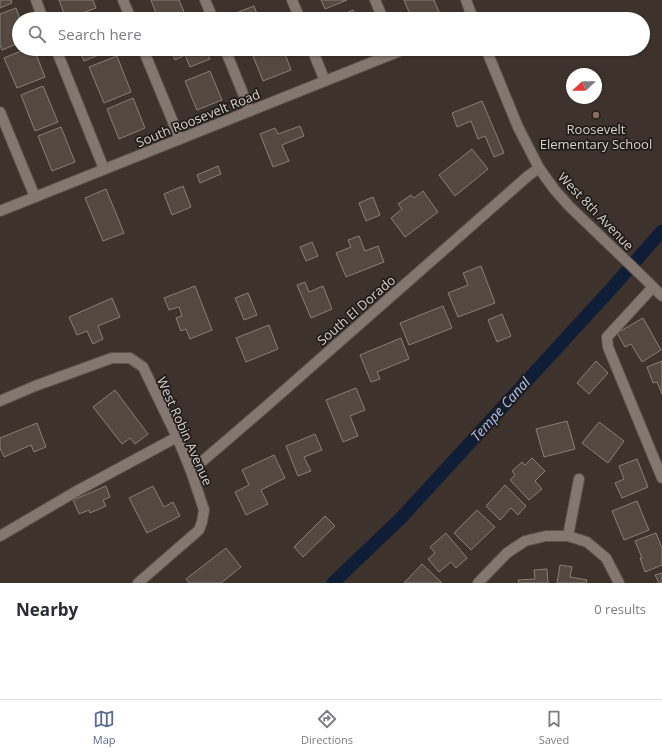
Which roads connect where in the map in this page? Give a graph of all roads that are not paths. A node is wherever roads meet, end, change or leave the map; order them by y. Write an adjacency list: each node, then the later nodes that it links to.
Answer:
1 (36, 0): 7 (street)
2 (124, 0): 8 (street)
3 (205, 0): 9 (street)
4 (292, 0): 10 (street)
5 (375, 0): 11 (street)
6 (466, 0): 12 (street)
7 (40, 12)
8 (128, 12)
9 (210, 12)
10 (297, 12)
11 (380, 12)
12 (470, 12)
13 (59, 56): 24 (street)
14 (146, 56): 22 (street)
15 (228, 56): 20 (street)
16 (315, 56): 19 (street)
17 (385, 56): 19 (street, South Roosevelt Road)
18 (489, 56): 23 (street, West 8th Avenue)
19 (325, 81): 20 (street, South Roosevelt Road)
20 (250, 111): 22 (street, South Roosevelt Road)
21 (0, 112): 25 (street)
22 (180, 139): 24 (street, South Roosevelt Road)
23 (539, 168): 27 (street, West 8th Avenue); 31 (street, South El Dorado)
24 (104, 169): 25 (street, South Roosevelt Road)
25 (35, 197): 26 (street, South Roosevelt Road)
26 (0, 211)
27 (653, 287): 28 (street, West 8th Avenue); 32 (street)
28 (662, 296)
29 (0, 401): 30 (street, West Robin Avenue)
30 (177, 437): 31 (street, West Robin Avenue); 34 (street)
31 (191, 472): 36 (street, West Robin Avenue)
32 (662, 478)
33 (579, 479): 35 (street)
34 (0, 536)
35 (568, 536): 37 (street); 38 (street)
36 (138, 583)
37 (478, 583)
38 (619, 583)

